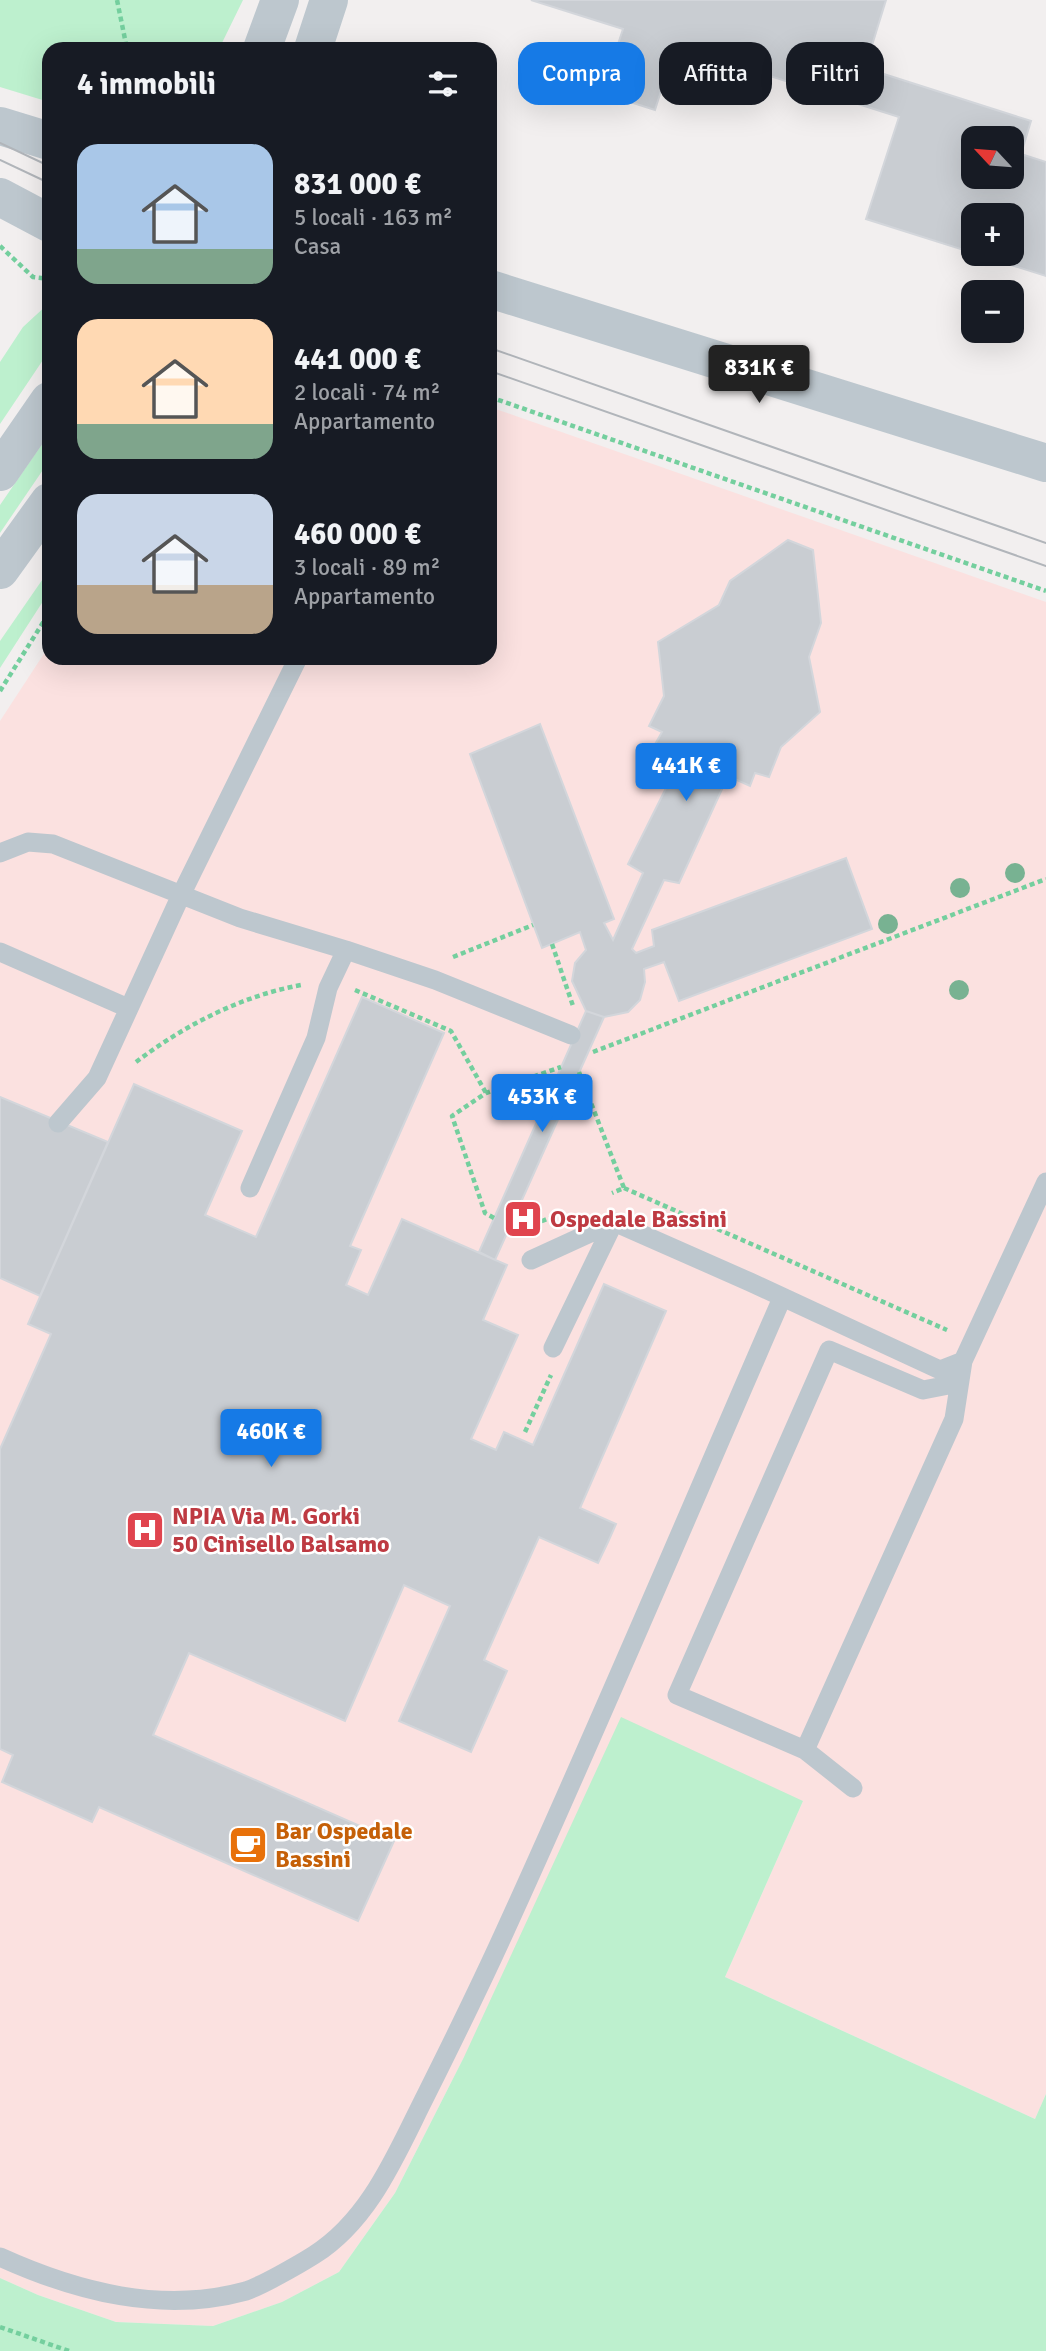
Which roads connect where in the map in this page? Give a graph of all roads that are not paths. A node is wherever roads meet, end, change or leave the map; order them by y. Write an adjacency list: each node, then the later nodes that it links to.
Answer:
1 (280, 0): 3 (street)
2 (329, 0): 4 (street)
3 (265, 42)
4 (315, 42)
5 (0, 126): 6 (street)
6 (42, 139)
7 (0, 197): 8 (street)
8 (42, 219)
9 (497, 291): 11 (street)
10 (42, 411): 12 (street)
11 (1046, 463)
12 (0, 472)
13 (42, 512): 14 (street)
14 (0, 570)
15 (295, 665): 17 (lane)
16 (0, 853): 17 (lane)
17 (181, 895): 18 (lane); 20 (lane)
18 (346, 950): 21 (lane); 24 (lane)
19 (0, 952): 20 (lane)
20 (128, 1008): 22 (lane)
21 (571, 1035)
22 (58, 1123)
23 (1046, 1182): 29 (lane)
24 (250, 1188)
25 (614, 1222): 26 (lane); 27 (lane); 28 (lane)
26 (531, 1260)
27 (782, 1298): 29 (lane); 33 (lane)
28 (553, 1348)
29 (963, 1361): 30 (lane)
30 (959, 1382): 31 (lane); 31 (lane)
31 (805, 1750): 32 (lane)
32 (853, 1788)
33 (0, 2257)

